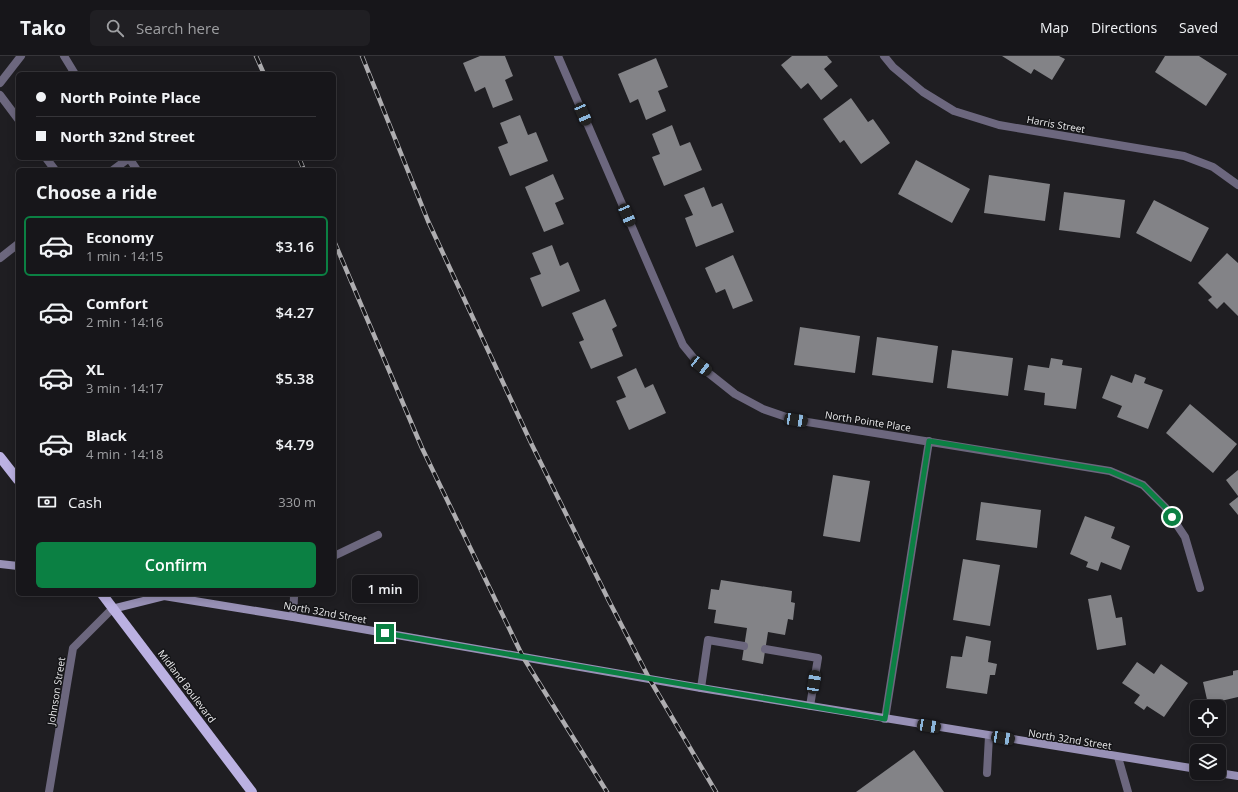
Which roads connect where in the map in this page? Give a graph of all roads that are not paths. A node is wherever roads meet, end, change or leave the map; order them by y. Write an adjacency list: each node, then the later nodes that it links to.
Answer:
1 (21, 56): 6 (street)
2 (64, 56): 5 (street)
3 (558, 56): 14 (street, North Pointe Place)
4 (884, 56): 11 (street, Harris Street)
5 (74, 72)
6 (0, 83)
7 (0, 95): 8 (street)
8 (16, 116)
9 (126, 160): 10 (street)
10 (116, 168)
11 (1238, 184)
12 (16, 246): 13 (street)
13 (0, 258)
14 (929, 441): 21 (street, North Pointe Place); 30 (street)
15 (0, 456): 16 (main road)
16 (16, 477)
17 (378, 535): 18 (street)
18 (336, 555)
19 (0, 564): 20 (street)
20 (16, 566)
21 (1200, 588)
22 (103, 596): 24 (main road, Midland Boulevard)
23 (294, 596): 25 (street)
24 (112, 609): 25 (street, North 32nd Street); 37 (street, Johnson Street); 38 (main road, Midland Boulevard)
25 (293, 617): 28 (street, North 32nd Street)
26 (744, 646): 28 (street)
27 (765, 649): 29 (street)
28 (700, 688): 29 (street, North 32nd Street)
29 (810, 706): 30 (street, North 32nd Street)
30 (885, 719): 31 (street, North 32nd Street)
31 (989, 736): 32 (street, North 32nd Street); 34 (street)
32 (1118, 757): 33 (street, North 32nd Street); 39 (street)
33 (1190, 768)
34 (987, 773)
35 (1226, 774): 36 (street)
36 (1238, 776)
37 (49, 792)
38 (252, 792)
39 (1128, 792)

